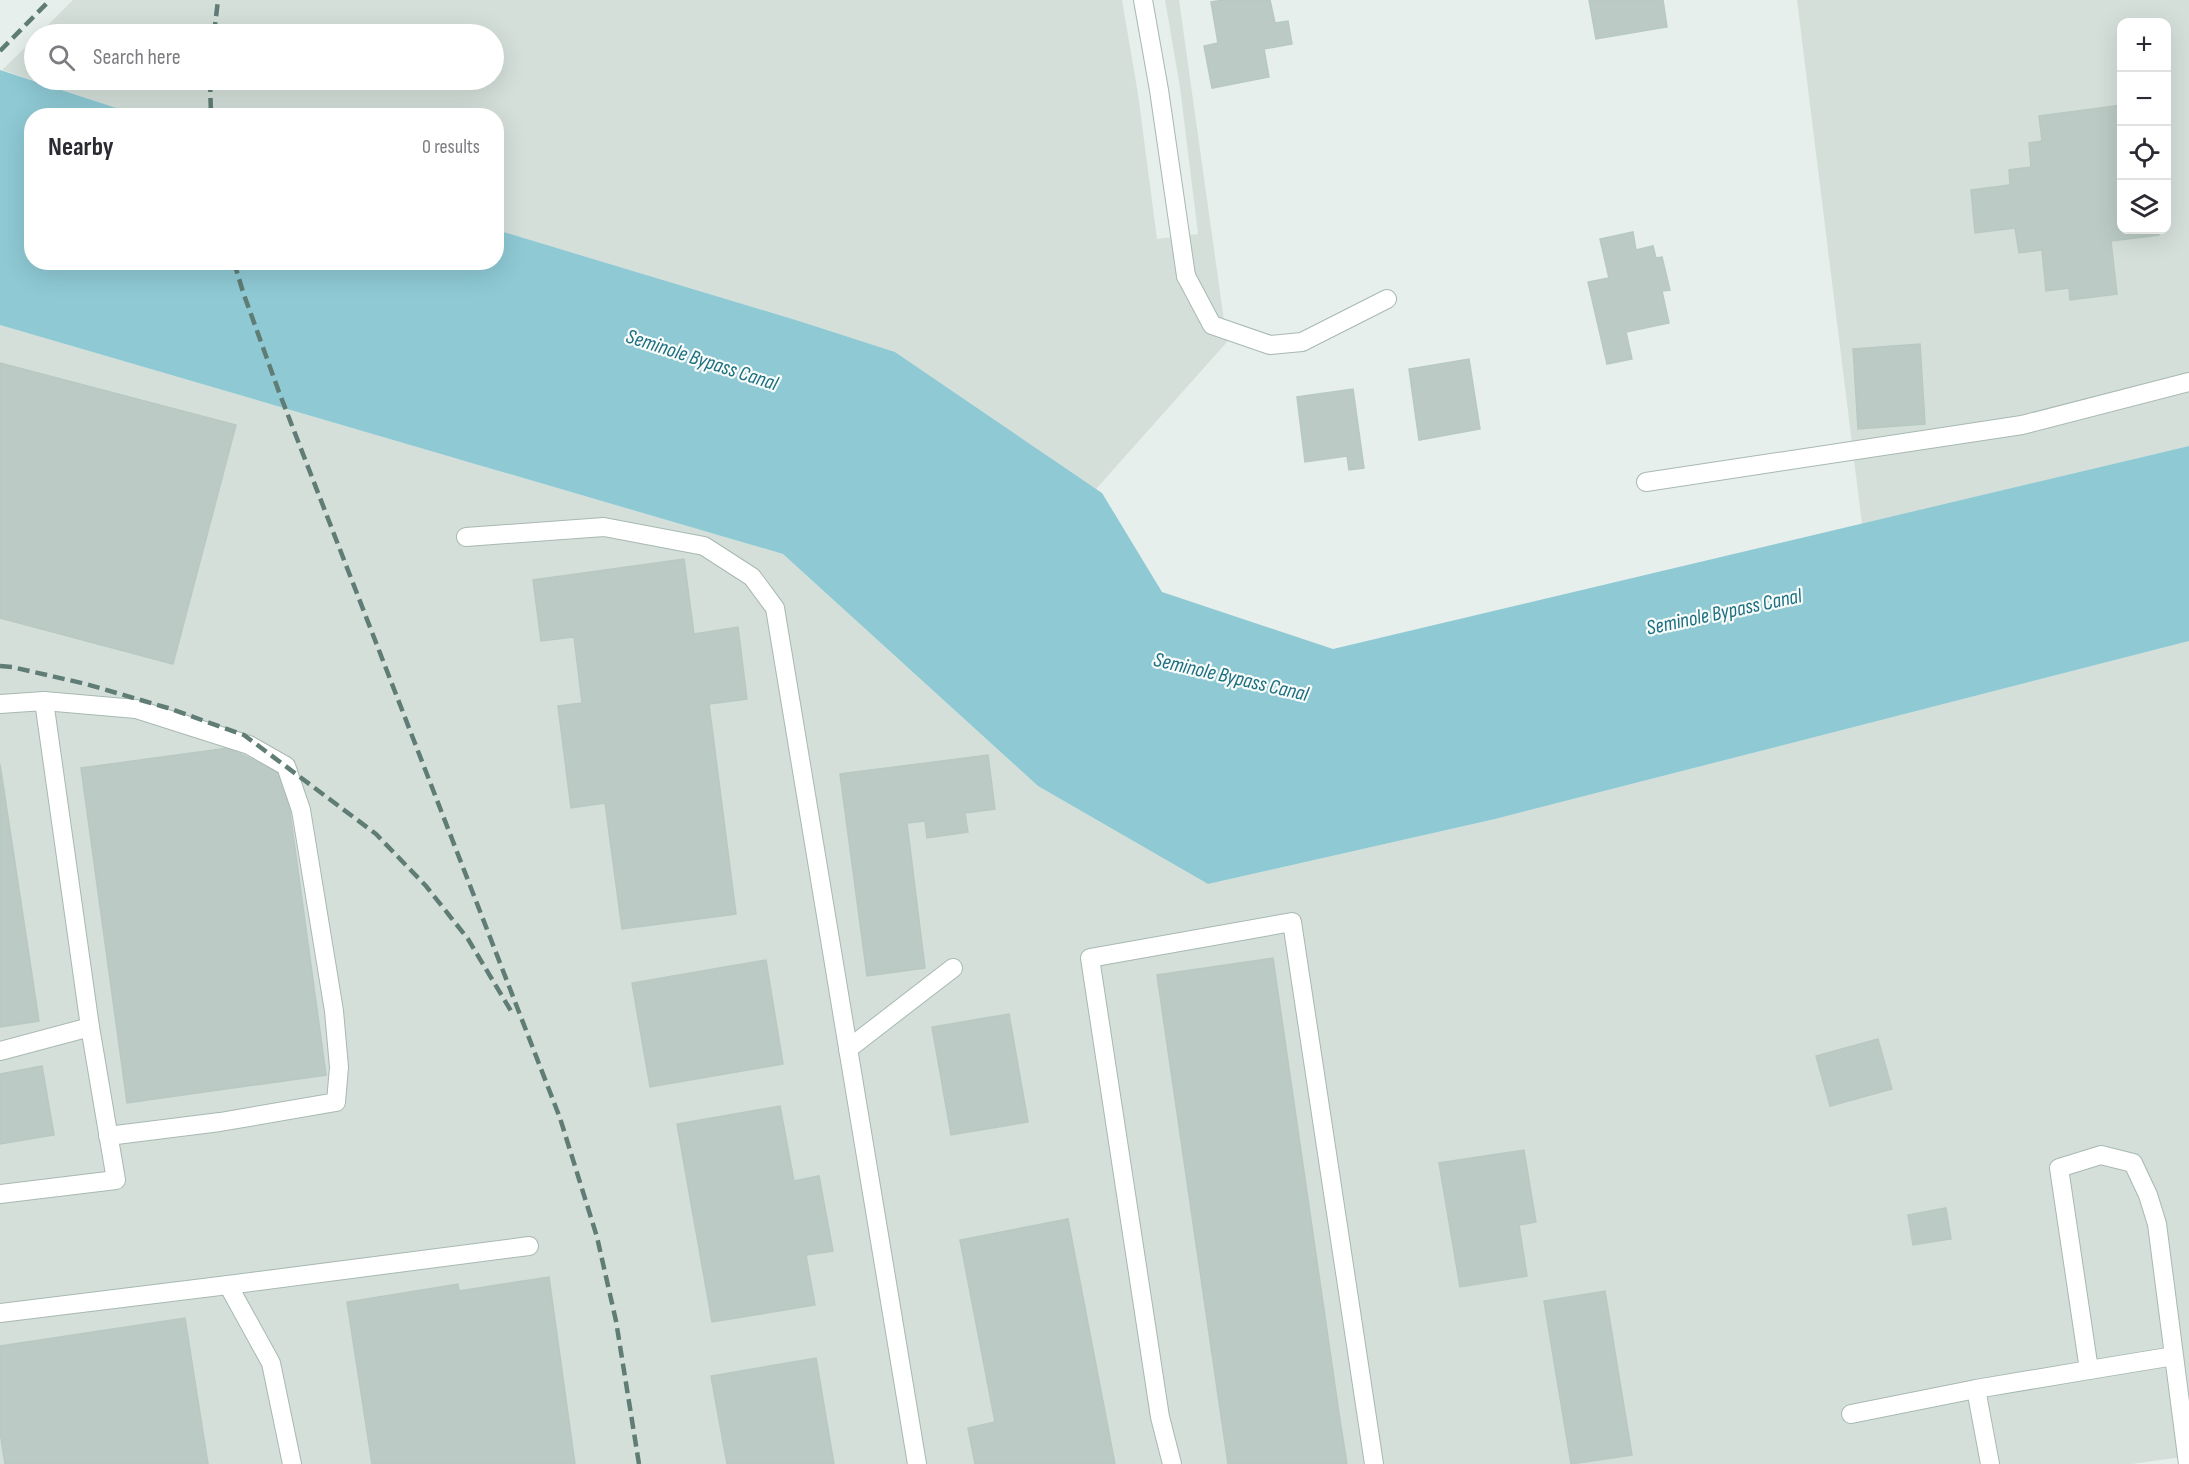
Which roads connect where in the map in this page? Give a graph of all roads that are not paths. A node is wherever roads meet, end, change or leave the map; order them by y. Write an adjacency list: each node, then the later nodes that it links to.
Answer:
1 (1143, 0): 2 (street)
2 (1388, 299)
3 (2189, 382): 4 (street)
4 (1646, 482)
5 (466, 537): 10 (street)
6 (44, 701): 7 (street); 9 (street); 12 (street)
7 (0, 704)
8 (953, 968): 10 (street)
9 (90, 1027): 11 (street); 12 (street)
10 (848, 1049): 22 (street)
11 (0, 1051)
12 (108, 1136): 13 (street)
13 (0, 1194)
14 (529, 1246): 15 (street)
15 (228, 1285): 16 (street); 21 (street)
16 (0, 1313)
17 (2174, 1356): 18 (street); 18 (street); 26 (street)
18 (2089, 1370): 19 (street)
19 (1976, 1389): 20 (street); 25 (street)
20 (1851, 1414)
21 (292, 1464)
22 (917, 1464)
23 (1172, 1464): 24 (street)
24 (1374, 1464)
25 (1990, 1464)
26 (2188, 1464)

